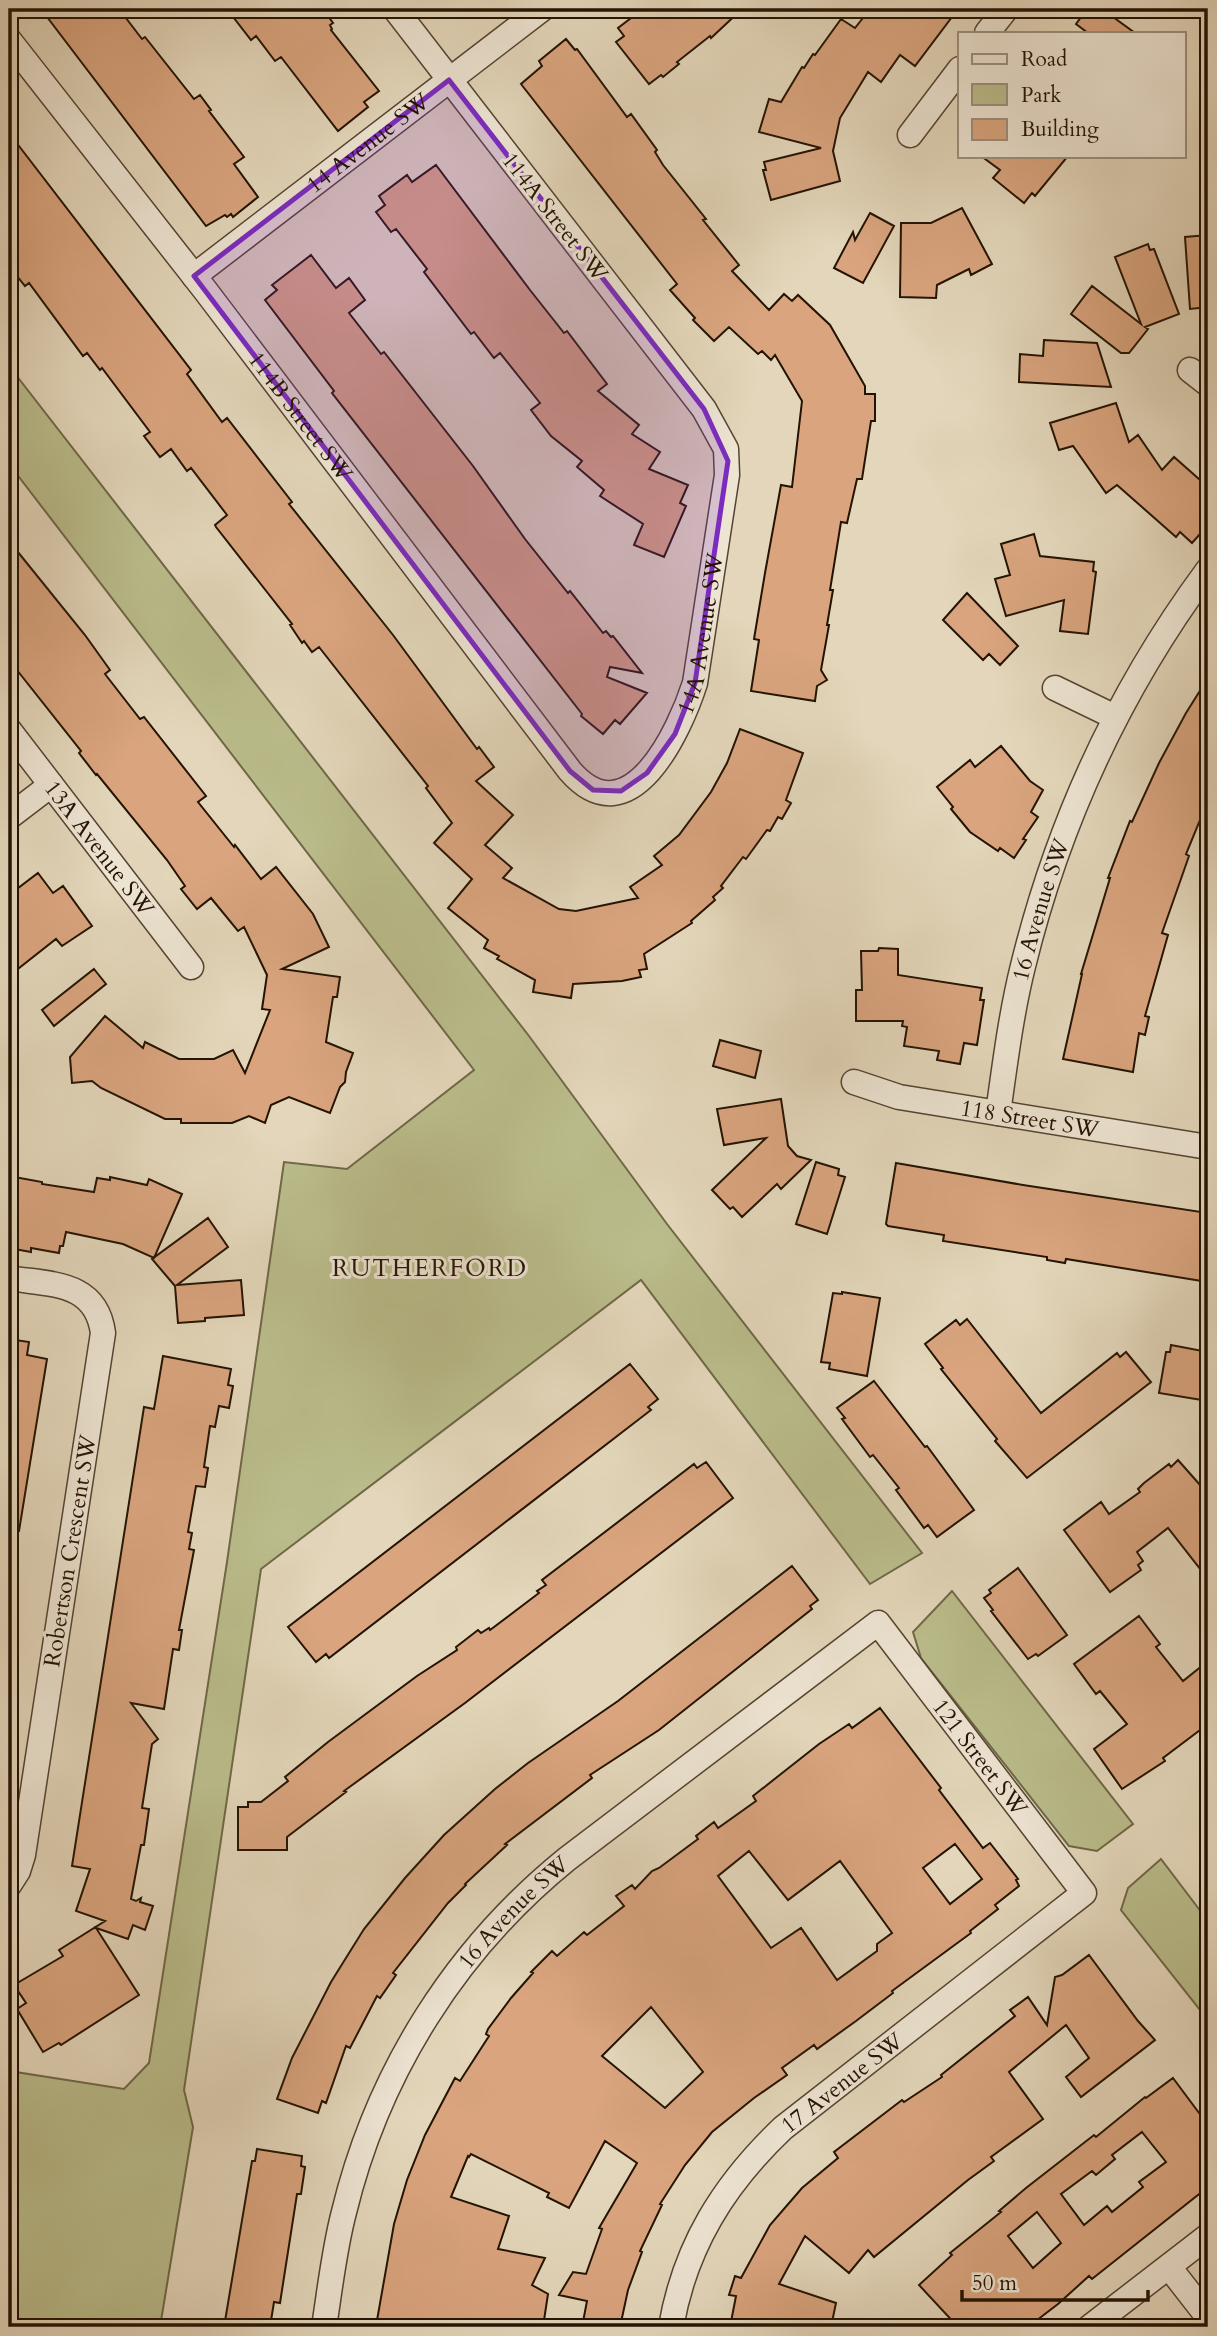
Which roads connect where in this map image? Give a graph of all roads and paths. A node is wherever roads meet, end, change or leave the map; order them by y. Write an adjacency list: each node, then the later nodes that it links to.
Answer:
1 (395, 9): 7 (street, 114A Street SW)
2 (542, 9): 7 (street, 14 Avenue SW)
3 (1006, 9): 4 (street)
4 (988, 32)
5 (9, 40): 9 (street, 114B Street SW)
6 (958, 72): 8 (street)
7 (449, 80): 9 (street, 14 Avenue SW); 10 (street, 114A Street SW)
8 (910, 135)
9 (194, 276): 16 (street, 114B Street SW)
10 (715, 425): 16 (street, 14A Avenue SW)
11 (1208, 570): 13 (street, 16 Avenue SW)
12 (1055, 688): 13 (street)
13 (1115, 717): 20 (street, 16 Avenue SW)
14 (9, 730): 15 (street, 13A Avenue SW)
15 (51, 785): 17 (street); 18 (street, 13A Avenue SW)
16 (593, 790)
17 (9, 817)
18 (191, 967)
19 (854, 1082): 20 (street, 118 Street SW)
20 (998, 1113): 21 (street, 118 Street SW)
21 (1208, 1147)
22 (9, 1278): 24 (street, Robertson Crescent SW)
23 (878, 1623): 25 (street, 121 Street SW); 29 (street, 16 Avenue SW)
24 (9, 1885)
25 (1084, 1893): 30 (street, 17 Avenue SW)
26 (1208, 2236): 27 (street)
27 (1169, 2267): 28 (street); 31 (street)
28 (1208, 2317)
29 (324, 2327)
30 (671, 2327)
31 (1090, 2327)

